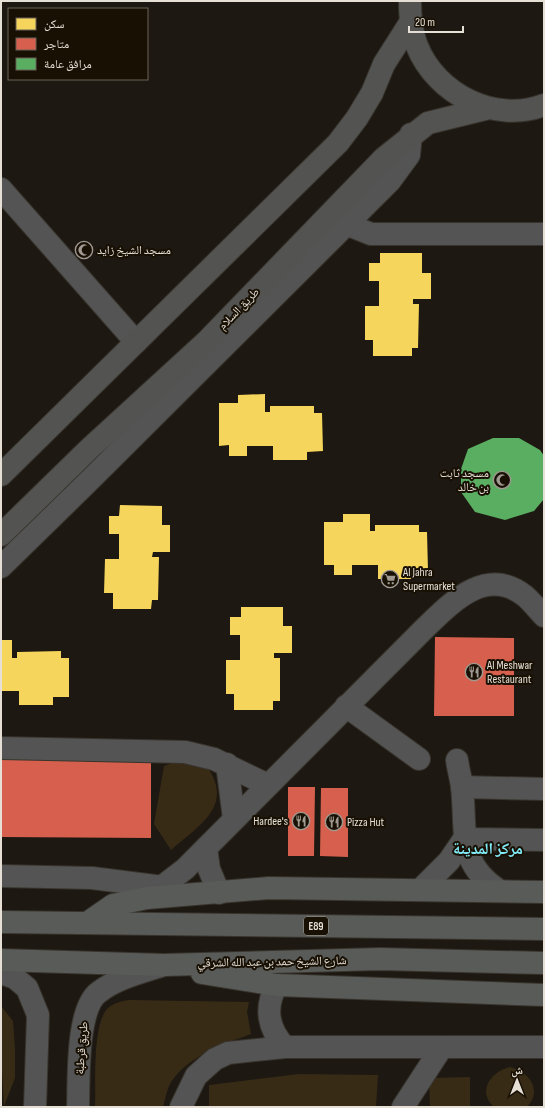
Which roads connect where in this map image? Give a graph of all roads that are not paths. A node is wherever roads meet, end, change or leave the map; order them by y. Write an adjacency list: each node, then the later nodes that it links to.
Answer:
1 (410, 1): 2 (main road)
2 (410, 23): 3 (main road); 9 (main road)
3 (489, 108): 4 (main road); 5 (main road, طريق السلام)
4 (542, 108)
5 (411, 134): 7 (street); 10 (main road, طريق السلام)
6 (1, 189): 9 (street)
7 (346, 224): 8 (street); 12 (street)
8 (544, 234)
9 (136, 342): 11 (main road)
10 (89, 449): 12 (street); 13 (main road, طريق السلام)
11 (1, 475)
12 (94, 476): 14 (street)
13 (1, 535)
14 (1, 567)
15 (544, 616): 16 (street)
16 (346, 706): 18 (street); 21 (street)
17 (1, 748): 20 (street)
18 (419, 759)
19 (456, 760): 22 (street)
20 (227, 764): 21 (street); 24 (street)
21 (268, 785): 24 (street)
22 (462, 787): 23 (street); 25 (street)
23 (544, 789)
24 (234, 819): 27 (street)
25 (464, 839): 26 (street); 29 (street); 30 (street)
26 (544, 840)
27 (206, 848): 31 (street); 33 (street)
28 (1, 876): 31 (street)
29 (420, 890): 30 (highway); 33 (highway)
30 (500, 891): 32 (highway)
31 (155, 892): 33 (highway); 37 (highway)
32 (544, 892)
33 (219, 893)
34 (1, 916): 36 (highway)
35 (1, 922): 36 (highway, E89)
36 (31, 922): 37 (highway, E89)
37 (88, 923): 38 (highway, E89)
38 (544, 929)
39 (1, 960): 41 (highway, شارع الشيخ حمد بن عبد الله الشرقي)
40 (544, 962): 41 (highway, شارع الشيخ حمد بن عبد الله الشرقي)
41 (164, 964): 43 (highway); 49 (street, طريق قرطبة)
42 (1, 973): 48 (street)
43 (277, 985): 44 (highway); 45 (street)
44 (544, 995)
45 (285, 1047): 46 (street); 50 (street)
46 (442, 1047): 47 (street); 51 (street)
47 (544, 1047)
48 (35, 1107)
49 (78, 1107)
50 (181, 1107)
51 (403, 1107)

